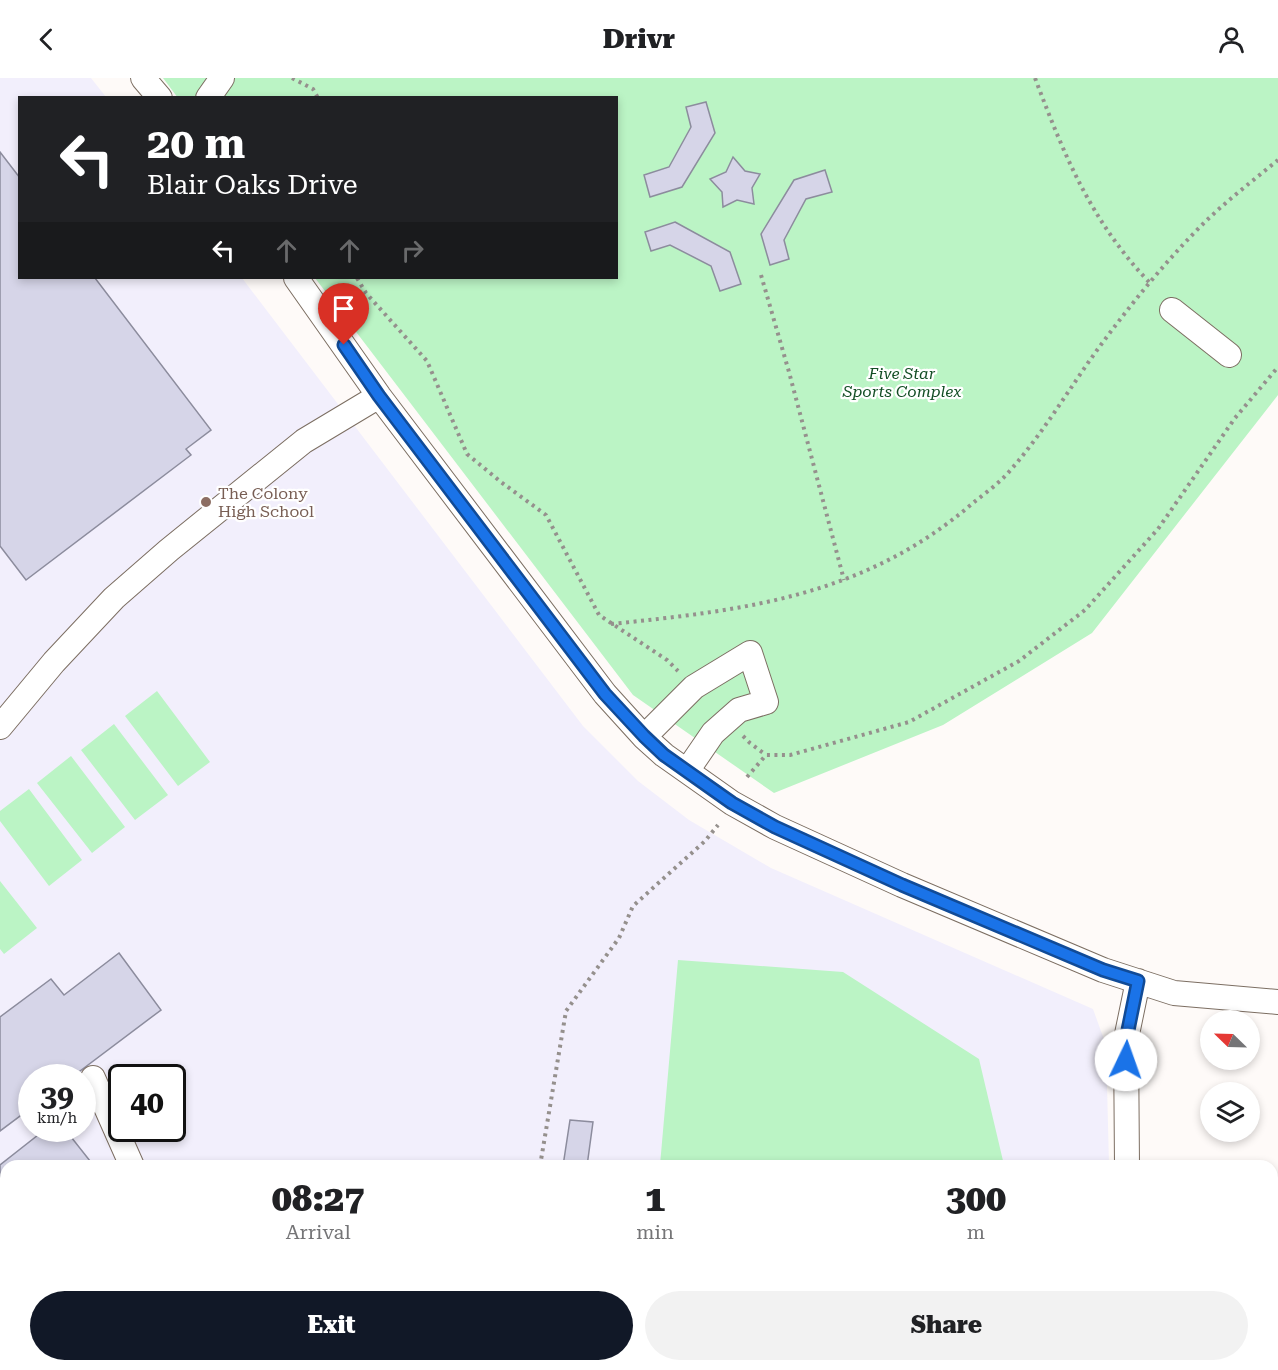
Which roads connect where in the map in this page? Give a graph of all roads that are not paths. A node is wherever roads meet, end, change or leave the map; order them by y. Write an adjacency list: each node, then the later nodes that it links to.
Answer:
1 (222, 78): 2 (street)
2 (209, 96)
3 (297, 279): 6 (street)
4 (1172, 310): 5 (street)
5 (1228, 355)
6 (379, 396): 7 (street); 8 (street)
7 (0, 727)
8 (644, 736): 9 (street); 9 (street)
9 (687, 771): 10 (street)
10 (1138, 981): 11 (street); 14 (street)
11 (1278, 1002)
12 (96, 1085): 13 (street)
13 (129, 1160)
14 (1127, 1160)

